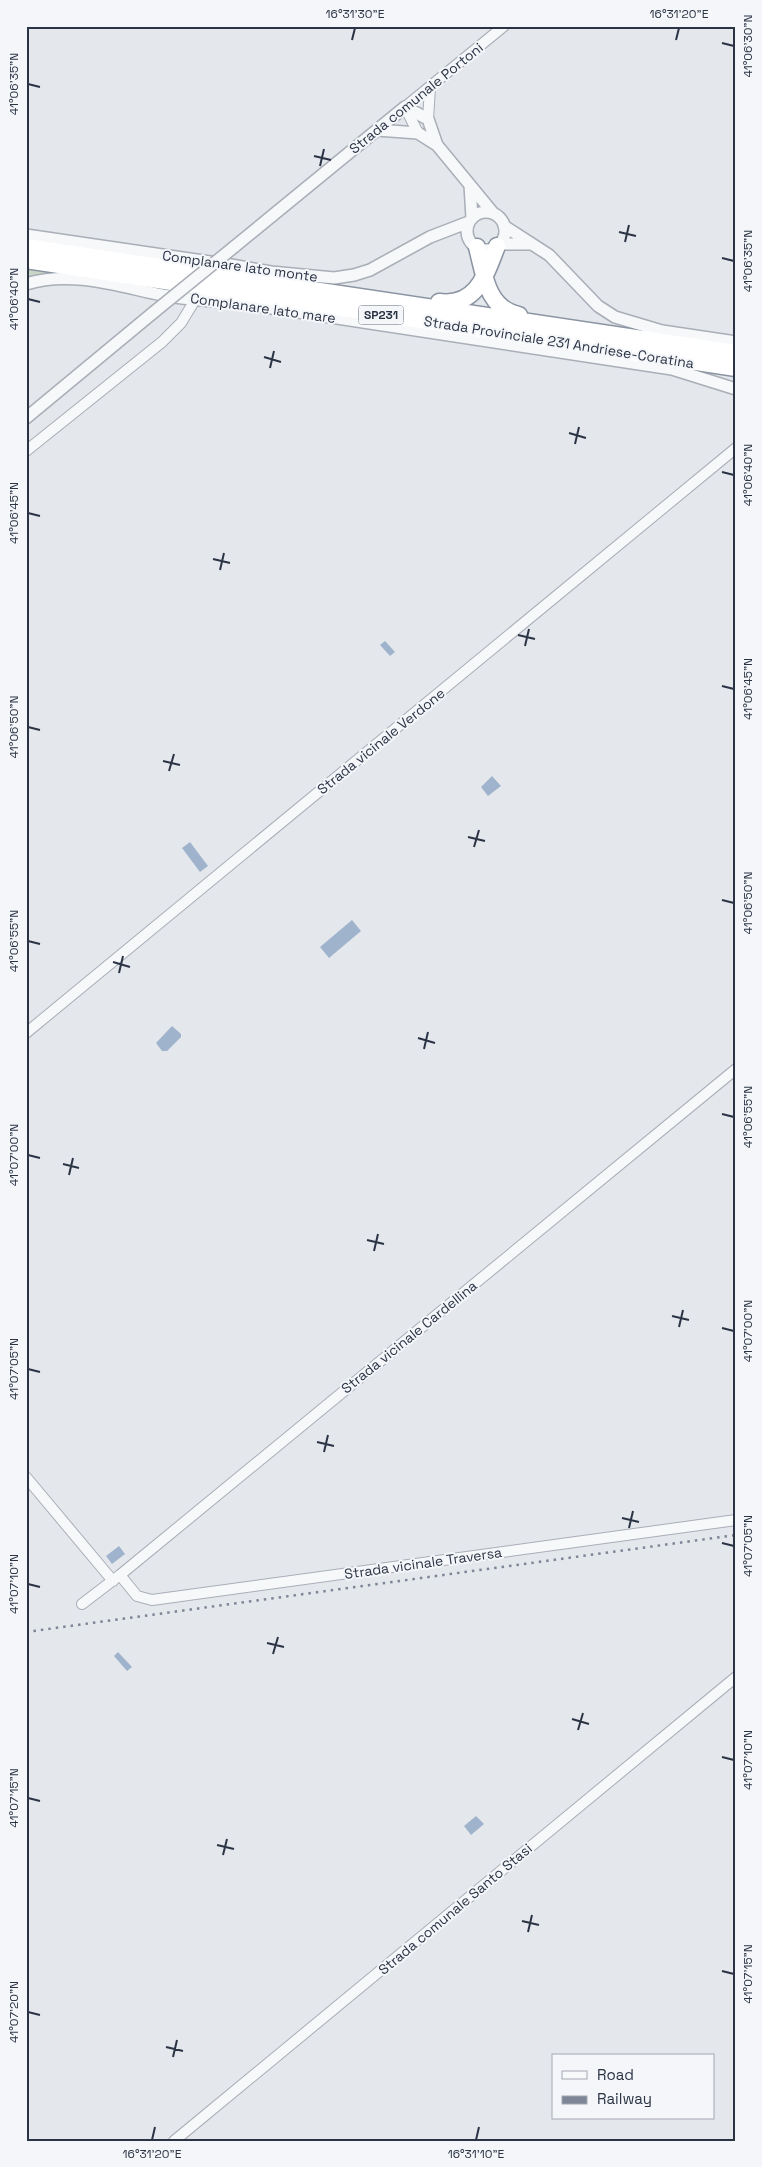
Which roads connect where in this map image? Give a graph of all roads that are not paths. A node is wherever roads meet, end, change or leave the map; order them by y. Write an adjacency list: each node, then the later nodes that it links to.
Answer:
1 (504, 26): 2 (street, Strada comunale Portoni)
2 (430, 88): 3 (street, Strada comunale Portoni); 4 (street)
3 (406, 107): 4 (street); 5 (street, Strada comunale Portoni); 6 (street)
4 (428, 119): 7 (street)
5 (377, 130): 6 (street); 28 (street, Strada comunale Portoni, bridge)
6 (418, 134): 7 (street)
7 (437, 146): 8 (street)
8 (470, 185): 9 (street); 10 (street)
9 (493, 214): 10 (street); 11 (street)
10 (471, 220): 12 (street, Complanare lato monte); 14 (street)
11 (504, 226): 15 (street); 16 (street)
12 (445, 233): 13 (street, Complanare lato monte); 14 (street)
13 (26, 235)
14 (473, 244): 16 (street); 19 (highway)
15 (529, 244): 16 (street); 24 (street)
16 (498, 245): 19 (highway)
17 (26, 247): 21 (highway, Strada Provinciale 231 Andriese-Coratina / SP231)
18 (26, 260): 26 (highway, Strada Provinciale 231 Andriese-Coratina / SP231)
19 (485, 276): 21 (highway); 23 (highway)
20 (26, 284): 22 (street, Complanare lato mare)
21 (354, 296): 23 (highway, Strada Provinciale 231 Andriese-Coratina / SP231)
22 (195, 300): 27 (street, Complanare lato mare); 30 (street)
23 (609, 334): 25 (highway, Strada Provinciale 231 Andriese-Coratina / SP231)
24 (736, 342)
25 (736, 353)
26 (736, 368)
27 (736, 390)
28 (26, 418)
29 (736, 448): 31 (street, Strada vicinale Verdone)
30 (26, 450)
31 (26, 1033)
32 (736, 1069): 35 (street, Strada vicinale Cardellina)
33 (26, 1477): 35 (street, Strada vicinale Traversa)
34 (736, 1520): 35 (street, Strada vicinale Traversa)
35 (117, 1578): 36 (street, Strada vicinale Cardellina)
36 (82, 1604)
37 (736, 1677): 38 (street, Strada comunale Santo Stasi)
38 (174, 2141)

